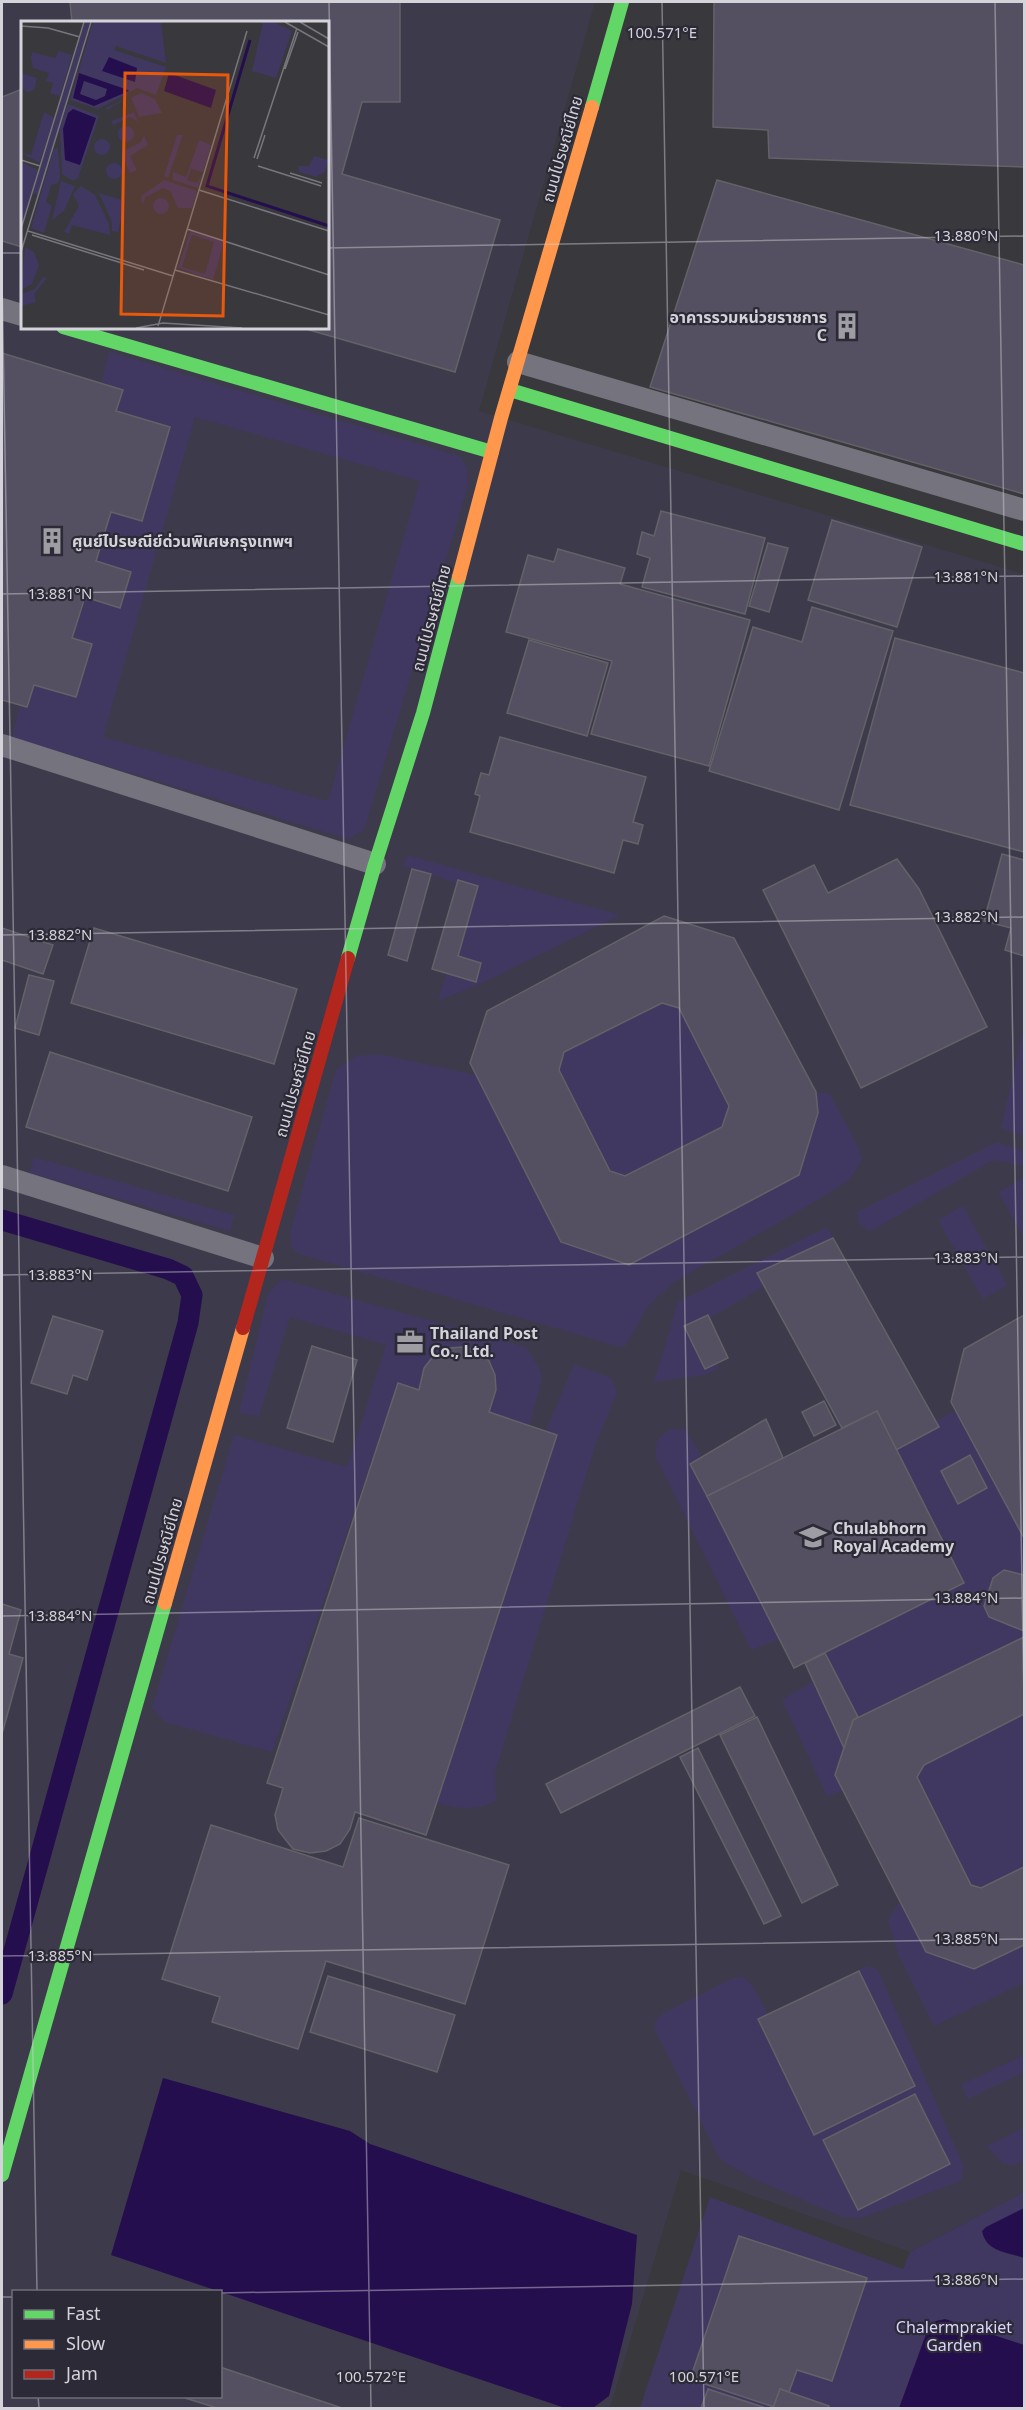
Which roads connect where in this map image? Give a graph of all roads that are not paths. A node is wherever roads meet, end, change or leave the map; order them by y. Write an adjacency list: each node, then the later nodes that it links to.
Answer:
1 (622, 2): 5 (street, ถนนไปรษณีย์ไทย)
2 (2, 309): 3 (street)
3 (21, 315)
4 (66, 328): 9 (street)
5 (518, 362): 6 (street); 7 (street, ถนนไปรษณีย์ไทย)
6 (587, 382): 8 (street); 10 (street)
7 (510, 390): 8 (street); 9 (street, ถนนไปรษณีย์ไทย)
8 (581, 411): 11 (street)
9 (492, 452): 13 (street, ถนนไปรษณีย์ไทย)
10 (1024, 510)
11 (1024, 544)
12 (2, 745): 13 (street)
13 (375, 864): 15 (street, ถนนไปรษณีย์ไทย)
14 (2, 1176): 15 (street)
15 (263, 1258): 16 (street, ถนนไปรษณีย์ไทย)
16 (2, 2175)

